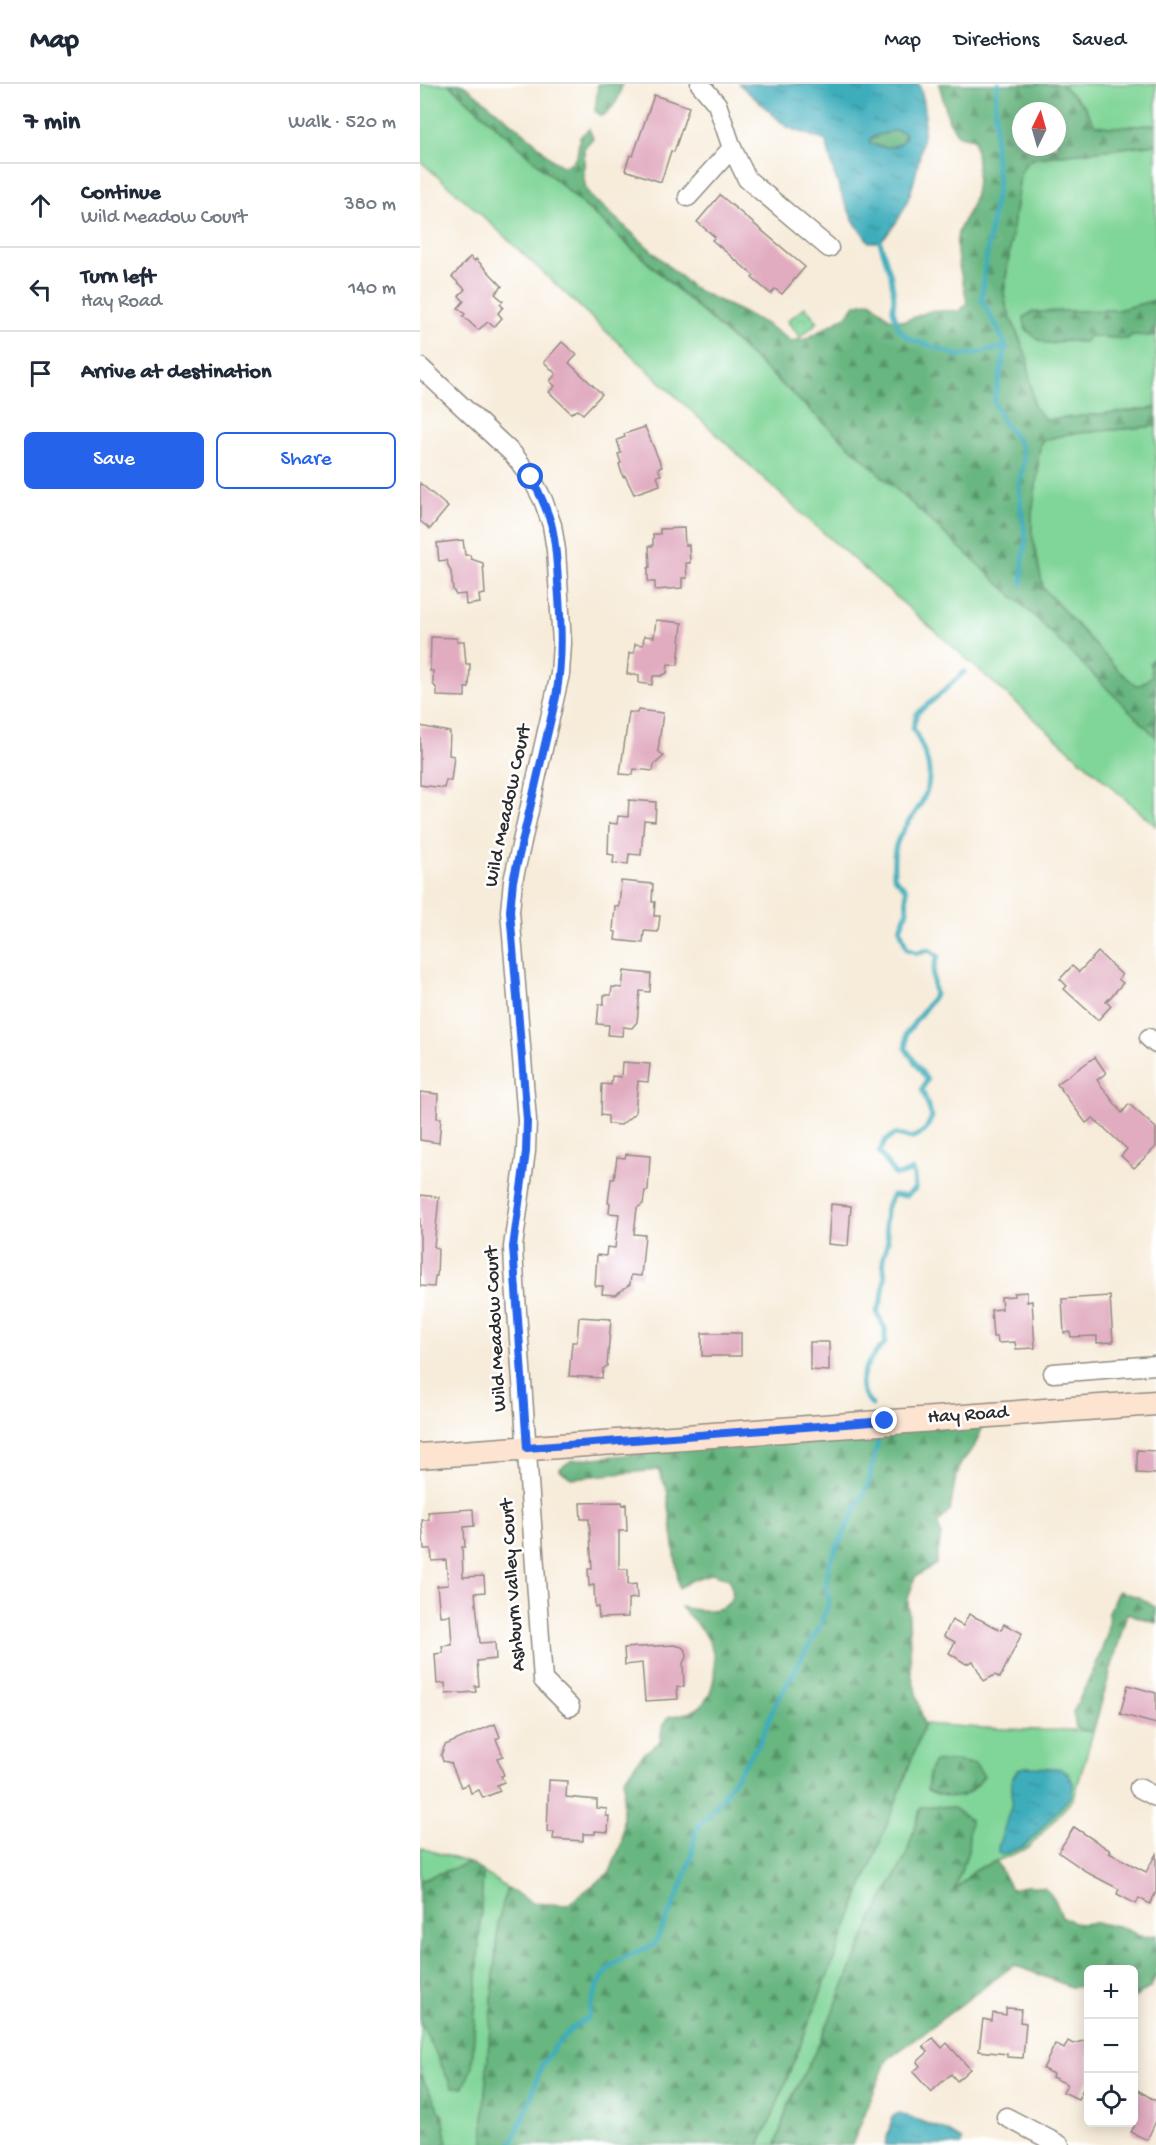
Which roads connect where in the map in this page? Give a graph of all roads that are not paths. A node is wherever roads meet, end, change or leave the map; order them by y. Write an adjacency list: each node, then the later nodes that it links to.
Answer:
1 (700, 84): 2 (street)
2 (732, 148): 3 (street); 4 (street)
3 (688, 197)
4 (829, 248)
5 (420, 367): 9 (street, Wild Meadow Court)
6 (1156, 1365): 7 (street)
7 (1053, 1373)
8 (1156, 1403): 9 (street, Hay Road)
9 (527, 1448): 10 (street, Hay Road); 11 (street, Ashburn Valley Court)
10 (420, 1456)
11 (570, 1707)
12 (1139, 1788): 13 (street)
13 (1156, 1797)
14 (1006, 2117): 15 (street)
15 (1060, 2145)

